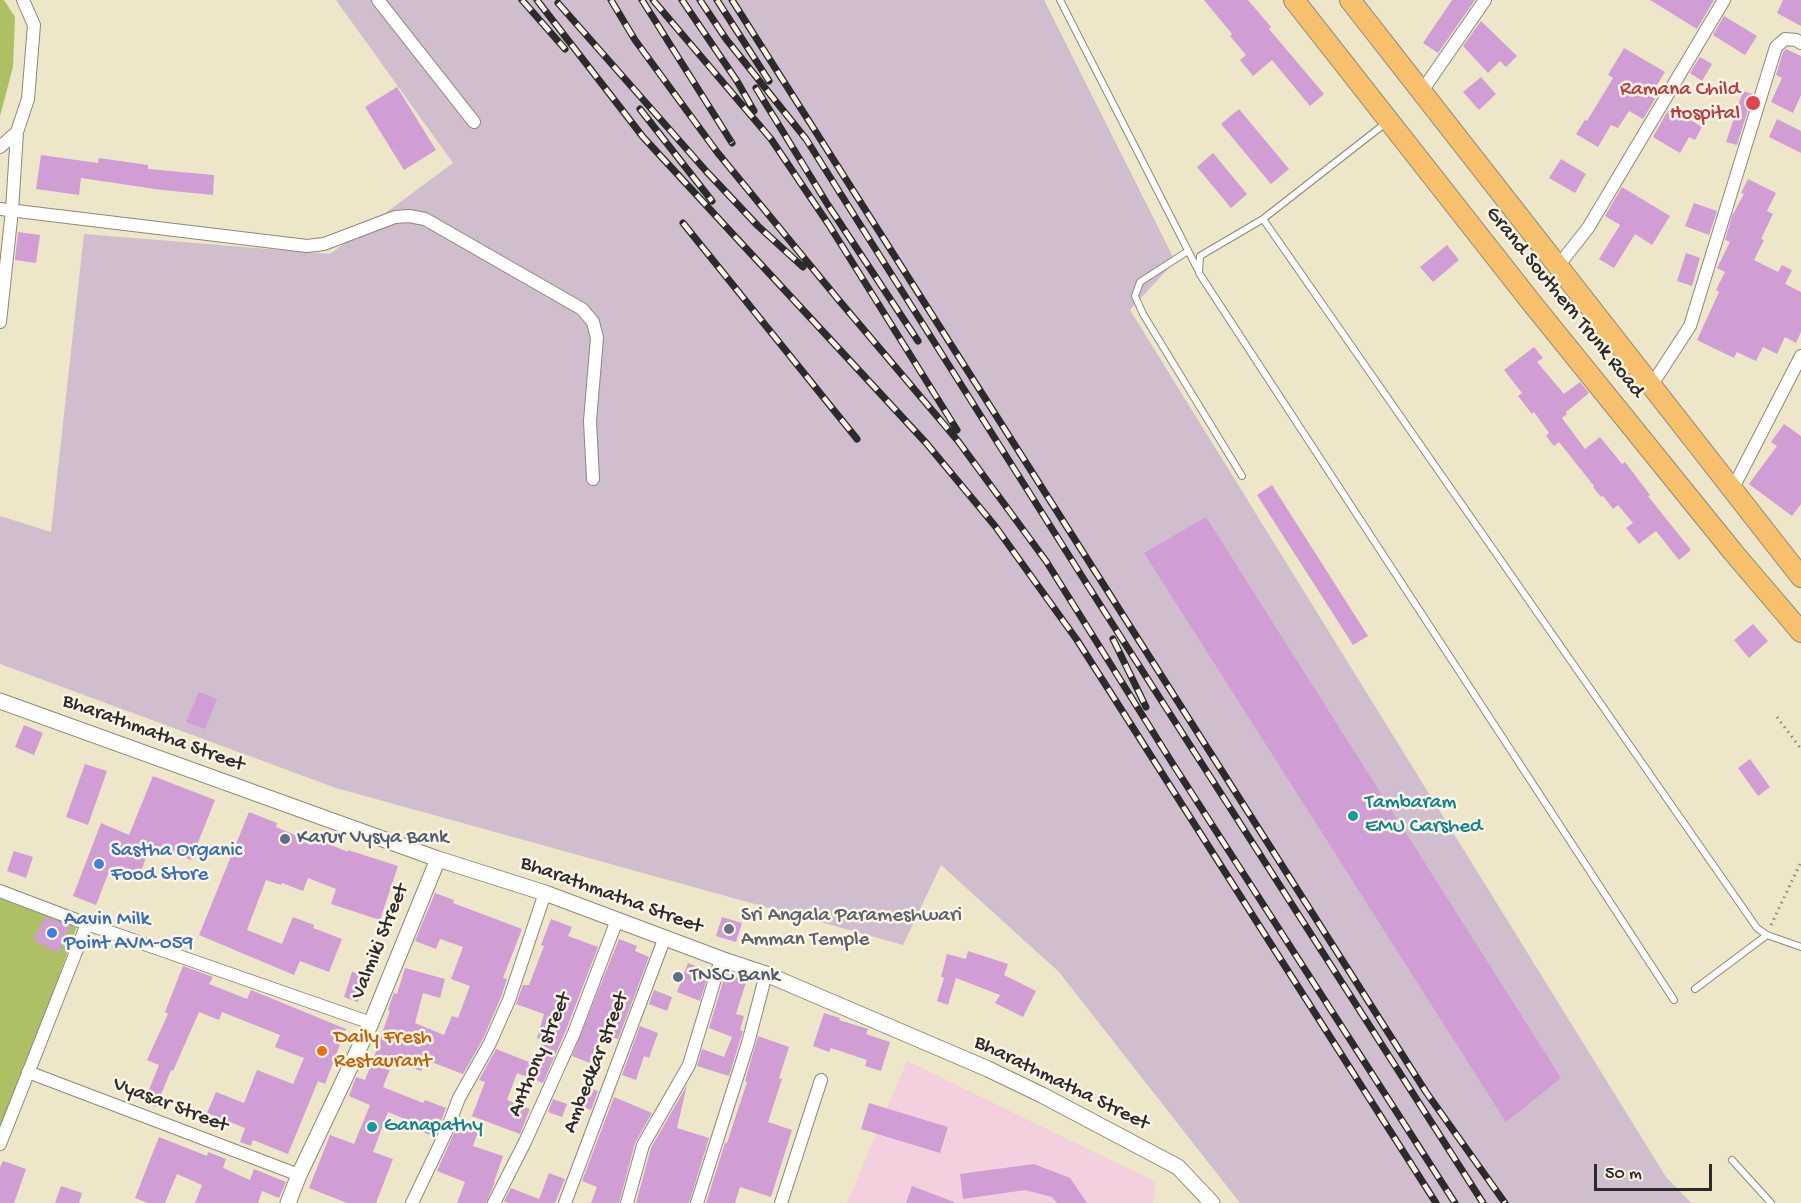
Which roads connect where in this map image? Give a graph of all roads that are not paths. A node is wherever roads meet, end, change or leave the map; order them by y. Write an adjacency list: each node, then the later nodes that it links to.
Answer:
1 (23, 0): 12 (street)
2 (378, 0): 11 (street)
3 (1060, 0): 16 (lane)
4 (1294, 0): 10 (main road, Grand Southern Trunk Road)
5 (1350, 0): 9 (main road, Grand Southern Trunk Road)
6 (1485, 0): 9 (street)
7 (1724, 0): 17 (street)
8 (1801, 43): 21 (street)
9 (1422, 90): 17 (main road, Grand Southern Trunk Road)
10 (1389, 120): 15 (lane); 26 (main road, Grand Southern Trunk Road)
11 (474, 122)
12 (17, 132): 13 (street); 14 (street)
13 (0, 147)
14 (6, 210): 19 (street); 23 (street)
15 (1263, 219): 18 (lane); 33 (lane)
16 (1188, 251): 18 (lane); 22 (lane)
17 (1558, 266): 21 (main road, Grand Southern Trunk Road)
18 (1199, 273): 39 (lane)
19 (0, 322)
20 (1801, 356): 24 (street)
21 (1651, 386): 24 (main road, Grand Southern Trunk Road)
22 (1242, 476)
23 (593, 479)
24 (1732, 490): 25 (main road, Grand Southern Trunk Road)
25 (1801, 577)
26 (1801, 632)
27 (0, 701): 28 (street, Bharathmatha Street)
28 (438, 859): 30 (street, Bharathmatha Street); 40 (street, Valmiki Street)
29 (0, 891): 32 (street)
30 (545, 893): 31 (street, Bharathmatha Street); 47 (street)
31 (616, 920): 34 (street, Bharathmatha Street); 48 (street, Anthony street)
32 (87, 924): 40 (street); 41 (street)
33 (1767, 935): 35 (lane); 38 (lane)
34 (665, 937): 36 (street, Bharathmatha Street); 49 (street, Ambedkar street)
35 (1801, 947)
36 (721, 959): 37 (street, Bharathmatha Street); 50 (street)
37 (766, 974): 51 (street); 53 (street, Bharathmatha Street)
38 (1695, 989)
39 (1674, 1000)
40 (371, 1023): 45 (street, Valmiki Street)
41 (28, 1072): 43 (street); 45 (street, Vyasar Street)
42 (821, 1080): 52 (street)
43 (0, 1144)
44 (1732, 1160): 54 (lane)
45 (299, 1175): 46 (street, Valmiki Street)
46 (288, 1203)
47 (412, 1203)
48 (494, 1203)
49 (565, 1203)
50 (627, 1203)
51 (697, 1203)
52 (782, 1203)
53 (1212, 1203)
54 (1772, 1203)

